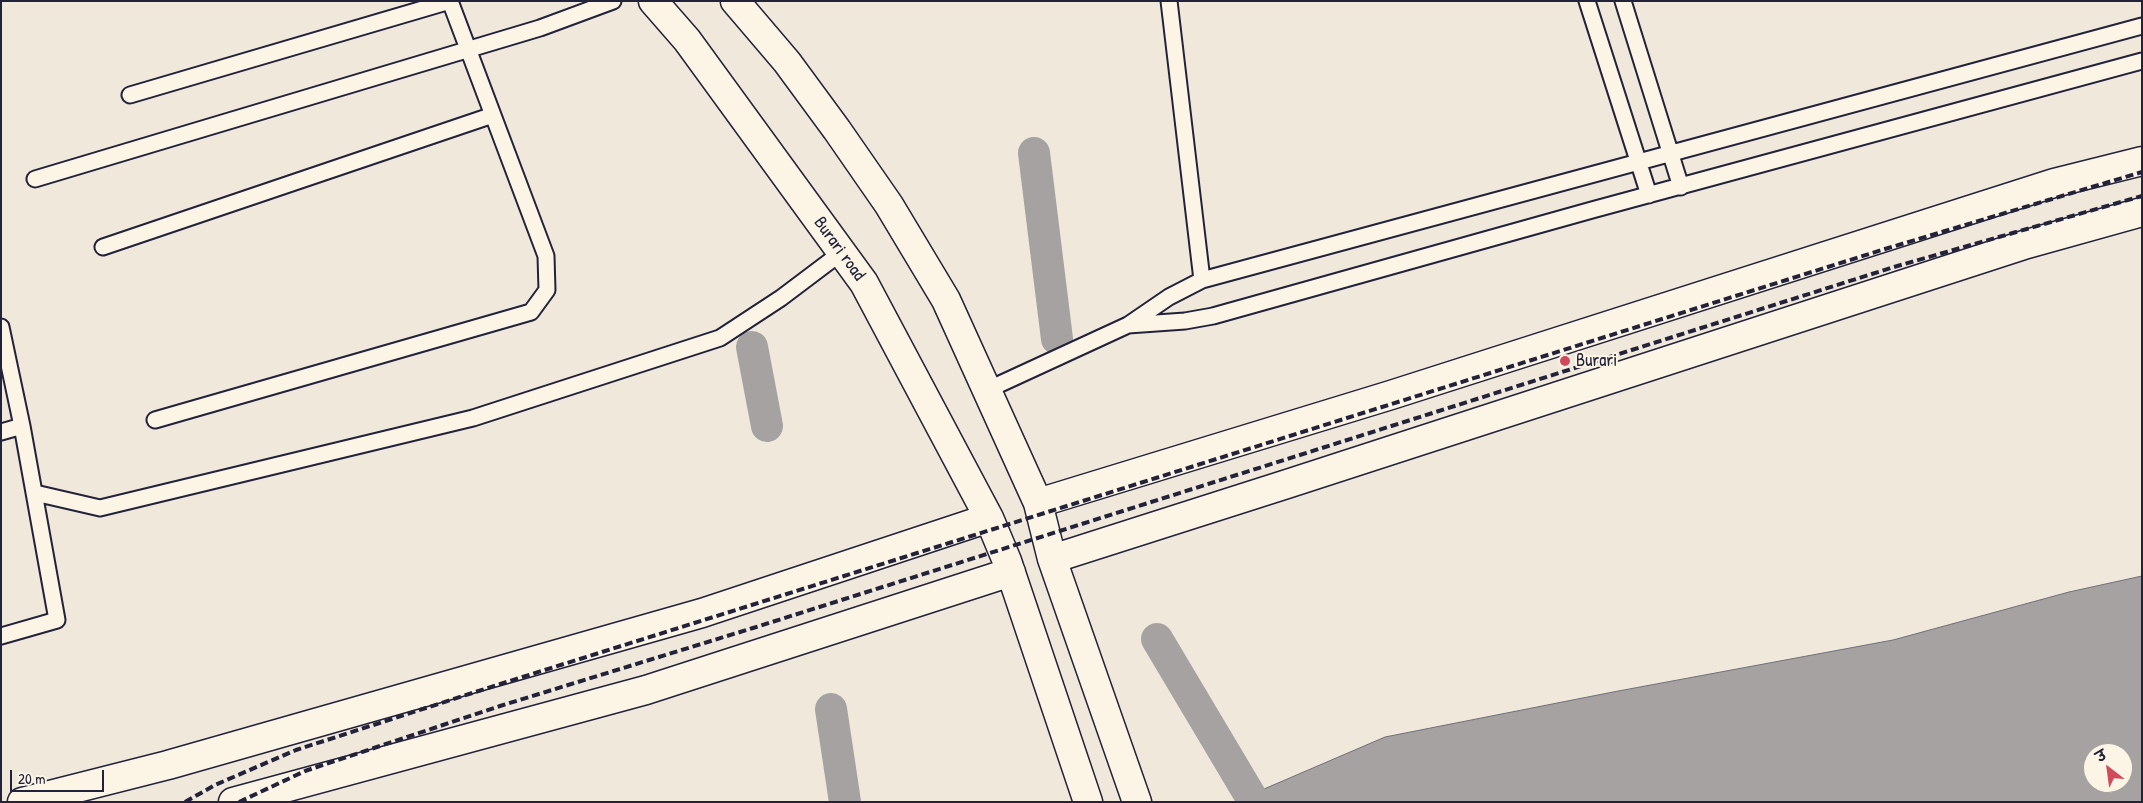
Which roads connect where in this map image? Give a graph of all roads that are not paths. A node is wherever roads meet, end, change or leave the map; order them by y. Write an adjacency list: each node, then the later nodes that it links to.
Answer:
1 (450, 1): 9 (lane); 11 (lane)
2 (613, 1): 9 (lane)
3 (653, 1): 21 (main road, Burari road)
4 (735, 1): 25 (main road)
5 (1170, 1): 22 (lane)
6 (1587, 1): 14 (lane)
7 (1623, 1): 13 (lane)
8 (2142, 26): 13 (lane)
9 (468, 49): 12 (lane); 16 (lane)
10 (2142, 61): 17 (lane)
11 (130, 95)
12 (493, 115): 20 (lane); 26 (lane)
13 (1670, 152): 14 (lane); 17 (lane)
14 (1638, 161): 18 (lane); 22 (lane)
15 (2142, 161): 30 (main road)
16 (35, 179)
17 (1681, 187): 18 (lane)
18 (1648, 195): 23 (lane)
19 (2142, 212): 32 (main road)
20 (104, 247)
21 (842, 252): 29 (lane); 31 (main road, Burari road)
22 (1202, 280): 23 (lane)
23 (1128, 325): 25 (lane)
24 (1, 327): 27 (lane)
25 (987, 390): 30 (main road)
26 (155, 420)
27 (22, 426): 28 (lane); 29 (lane)
28 (1, 432)
29 (35, 493): 34 (lane)
30 (1038, 503): 32 (main road)
31 (990, 518): 33 (main road, Burari road); 35 (main road)
32 (1052, 558): 38 (main road)
33 (1011, 572): 36 (main road); 37 (main road, Burari road)
34 (1, 636)
35 (22, 802)
36 (233, 802)
37 (1088, 802)
38 (1137, 802)

